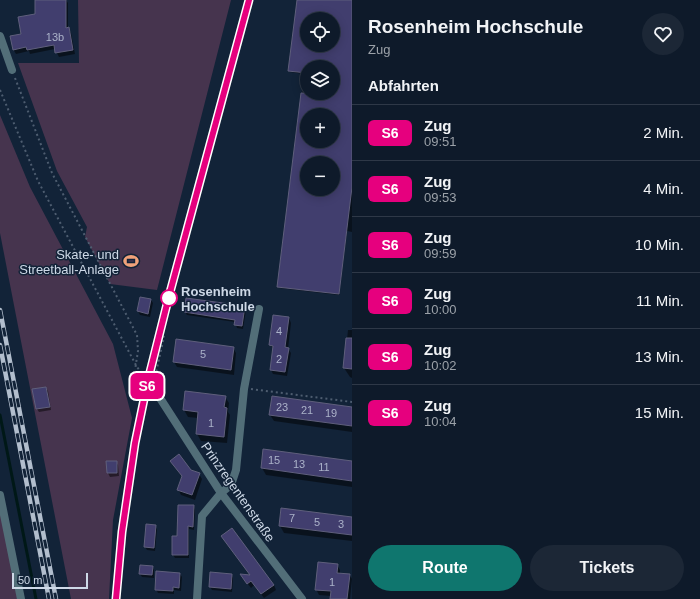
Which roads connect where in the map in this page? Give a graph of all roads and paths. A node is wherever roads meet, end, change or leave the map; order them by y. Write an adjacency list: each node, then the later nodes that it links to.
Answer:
1 (0, 36): 2 (street)
2 (12, 70): 6 (path)
3 (0, 90): 6 (path)
4 (259, 309): 9 (street)
5 (162, 336): 8 (path)
6 (136, 367): 7 (path); 8 (path)
7 (135, 370)
8 (153, 387): 10 (path)
9 (244, 388): 11 (path); 12 (street)
10 (158, 396): 12 (street, Prinzregentenstraße)
11 (352, 402)
12 (221, 493): 15 (street); 16 (street, Prinzregentenstraße)
13 (0, 495): 14 (street)
14 (21, 599)
15 (197, 599)
16 (302, 599)

